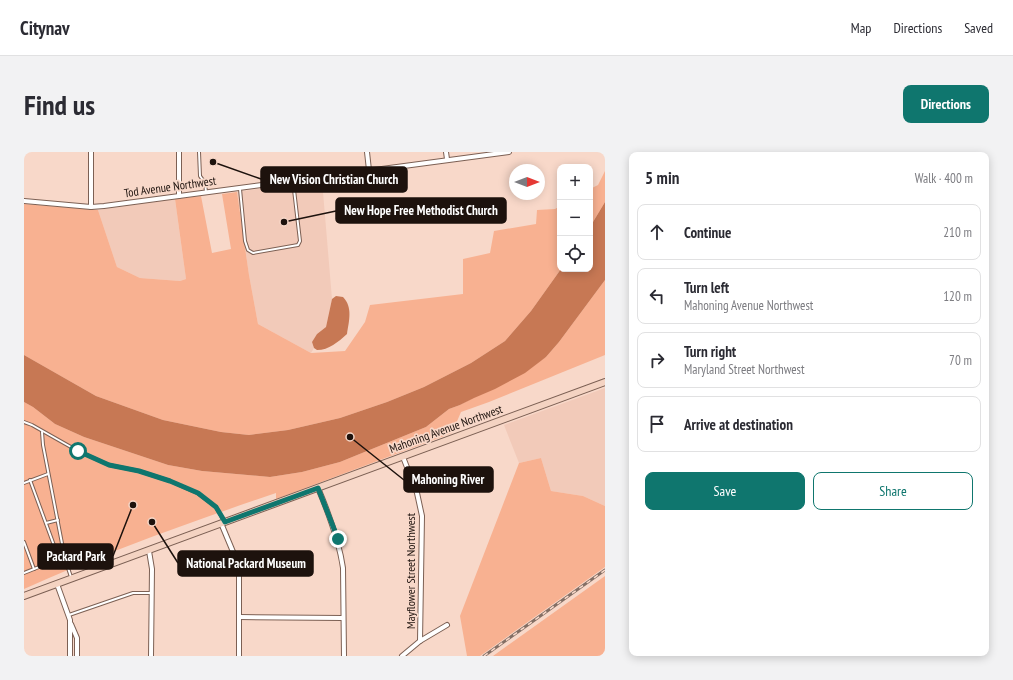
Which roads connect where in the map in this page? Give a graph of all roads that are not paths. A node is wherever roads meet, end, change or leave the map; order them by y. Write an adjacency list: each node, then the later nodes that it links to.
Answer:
1 (91, 152): 14 (street)
2 (179, 152): 12 (street)
3 (199, 152): 11 (lane)
4 (367, 152): 8 (street)
5 (446, 152): 7 (street)
6 (509, 152): 7 (street, Tod Avenue Northwest)
7 (447, 159): 8 (street, Tod Avenue Northwest)
8 (369, 170): 9 (street, Tod Avenue Northwest)
9 (293, 181): 10 (street, Tod Avenue Northwest); 10 (lane)
10 (240, 188): 11 (street, Tod Avenue Northwest)
11 (206, 192): 12 (street, Tod Avenue Northwest)
12 (180, 196): 14 (street, Tod Avenue Northwest)
13 (24, 201): 14 (street, Tod Avenue Northwest)
14 (92, 207)
15 (605, 382): 18 (main road, Mahoning Avenue Northwest)
16 (24, 422): 17 (lane)
17 (42, 432): 19 (lane); 24 (lane)
18 (403, 457): 22 (main road, Mahoning Avenue Northwest); 41 (street, Mayflower Street Northwest)
19 (48, 474): 20 (lane); 23 (lane)
20 (30, 480): 21 (lane); 25 (lane)
21 (24, 483)
22 (318, 488): 24 (main road, Mahoning Avenue Northwest); 38 (street)
23 (58, 520): 25 (lane); 29 (lane)
24 (223, 522): 27 (main road, Mahoning Avenue Northwest); 37 (street)
25 (46, 523): 28 (lane)
26 (24, 542): 30 (lane)
27 (149, 550): 32 (main road, Mahoning Avenue Northwest); 34 (street)
28 (59, 559): 29 (lane); 30 (lane)
29 (66, 559): 32 (lane)
30 (34, 568): 31 (lane)
31 (24, 573)
32 (71, 579): 33 (main road, Mahoning Avenue Northwest)
33 (57, 584): 35 (main road, Mahoning Avenue Northwest); 36 (street)
34 (152, 592): 36 (lane); 44 (street)
35 (24, 596)
36 (68, 615): 39 (street)
37 (240, 616): 38 (street); 45 (street)
38 (342, 618): 46 (street)
39 (70, 620): 42 (street); 43 (street)
40 (447, 625): 41 (street)
41 (420, 641): 47 (street)
42 (70, 656)
43 (77, 656)
44 (151, 656)
45 (239, 656)
46 (344, 656)
47 (402, 656)

